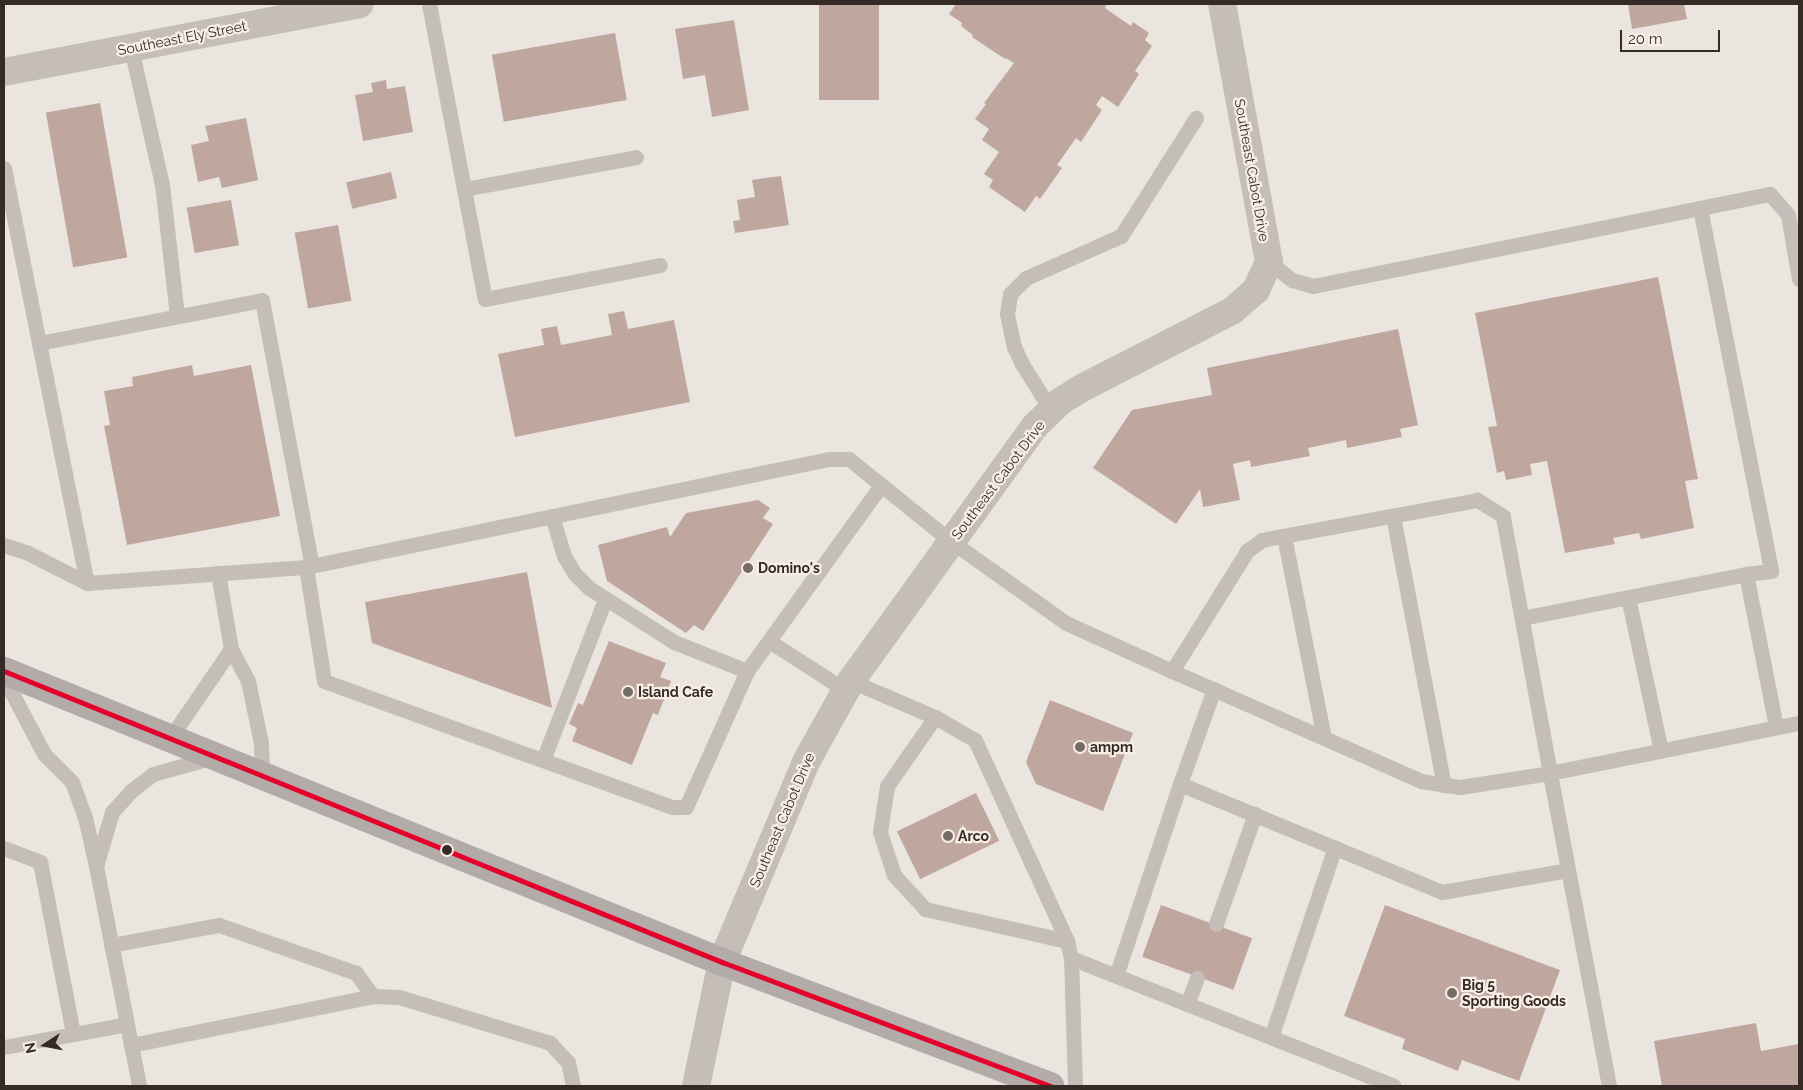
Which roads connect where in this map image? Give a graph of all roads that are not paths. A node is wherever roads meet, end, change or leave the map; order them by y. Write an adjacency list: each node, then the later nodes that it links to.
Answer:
1 (360, 4): 4 (street, Southeast Ely Street)
2 (429, 4): 9 (lane)
3 (1222, 4): 12 (street, Southeast Cabot Drive)
4 (131, 48): 5 (street, Southeast Ely Street); 15 (lane)
5 (4, 72)
6 (1196, 118): 17 (lane)
7 (636, 157): 9 (lane)
8 (4, 168): 16 (lane)
9 (464, 190): 13 (lane)
10 (1700, 208): 11 (lane); 12 (lane); 26 (lane)
11 (1793, 214): 14 (lane)
12 (1269, 262): 17 (street, Southeast Cabot Drive)
13 (660, 265)
14 (1799, 279)
15 (177, 316): 16 (lane); 24 (lane)
16 (39, 343): 27 (lane)
17 (1051, 410): 22 (street, Southeast Cabot Drive)
18 (881, 485): 19 (lane); 22 (lane); 31 (lane)
19 (552, 516): 24 (lane); 29 (lane)
20 (1394, 516): 21 (lane); 30 (lane); 50 (lane)
21 (1284, 536): 33 (lane); 43 (lane)
22 (952, 542): 33 (lane); 37 (street, Southeast Cabot Drive)
23 (4, 545): 27 (lane)
24 (309, 566): 25 (lane); 46 (lane)
25 (218, 573): 27 (lane); 32 (lane)
26 (1746, 574): 28 (lane); 41 (lane)
27 (87, 583)
28 (1628, 597): 30 (lane); 44 (lane)
29 (605, 599): 35 (lane); 46 (lane)
30 (1522, 618): 47 (lane)
31 (769, 641): 35 (lane); 37 (lane)
32 (231, 649): 42 (lane); 48 (lane)
33 (1172, 670): 38 (lane)
34 (4, 671): 42 (main road)
35 (747, 671): 46 (lane)
36 (4, 678): 54 (lane)
37 (848, 685): 39 (lane); 60 (street, Southeast Cabot Drive)
38 (1214, 689): 43 (lane); 49 (lane)
39 (935, 717): 57 (lane); 57 (lane)
40 (1799, 723): 41 (lane)
41 (1776, 728): 44 (lane)
42 (170, 738): 45 (main road)
43 (1324, 738): 50 (lane)
44 (1661, 750): 47 (lane)
45 (226, 760): 48 (main road); 54 (lane)
46 (543, 760)
47 (1550, 772): 50 (lane); 55 (lane)
48 (262, 774): 60 (main road)
49 (1180, 784): 51 (lane); 61 (lane)
50 (1444, 785)
51 (1255, 814): 52 (lane); 56 (lane)
52 (1335, 847): 55 (lane); 67 (lane)
53 (4, 848): 66 (lane)
54 (96, 866): 58 (lane)
55 (1568, 870): 76 (lane)
56 (1216, 924)
57 (1068, 941): 59 (lane)
58 (112, 945): 63 (lane); 65 (lane)
59 (1071, 958): 61 (lane); 74 (lane)
60 (722, 962): 72 (street, Southeast Cabot Drive); 73 (main road)
61 (1116, 976): 64 (lane)
62 (1197, 978): 64 (lane)
63 (373, 996): 68 (lane); 71 (lane)
64 (1187, 1004): 67 (lane)
65 (127, 1024): 66 (lane); 68 (lane)
66 (74, 1034): 69 (lane)
67 (1271, 1037): 75 (lane)
68 (131, 1045): 70 (lane)
69 (4, 1047)
70 (138, 1086)
71 (573, 1086)
72 (696, 1086)
73 (1050, 1086)
74 (1075, 1086)
75 (1394, 1086)
76 (1609, 1086)

